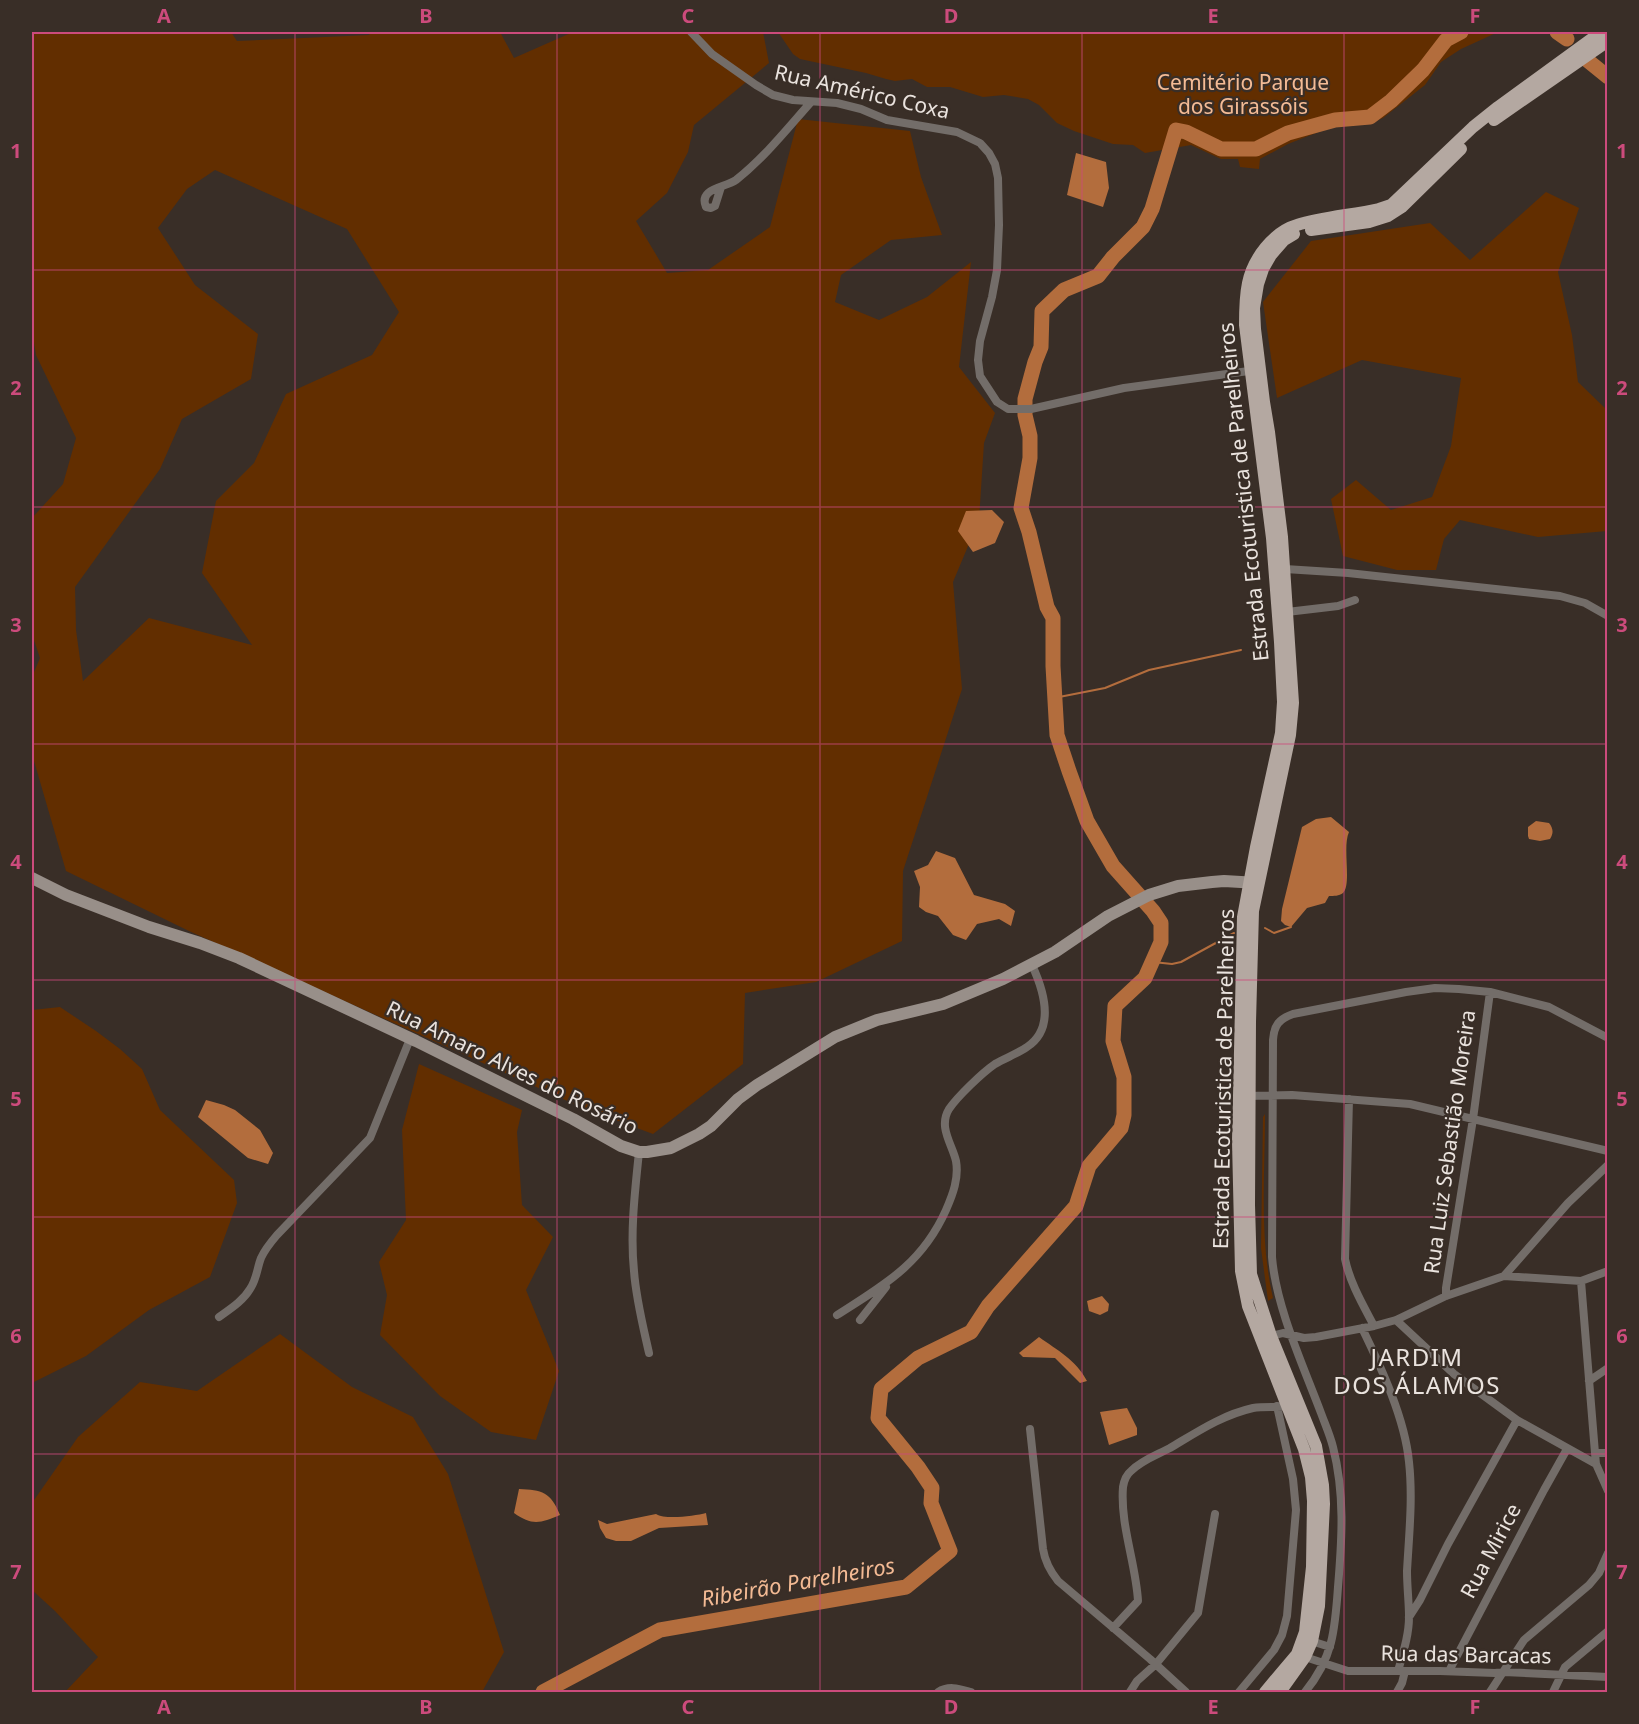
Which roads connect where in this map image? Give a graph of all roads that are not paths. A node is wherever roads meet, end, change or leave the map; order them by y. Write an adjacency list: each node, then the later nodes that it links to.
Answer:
1 (691, 32): 4 (street, Rua Américo Coxa)
2 (1601, 32): 6 (main road, Estrada Ecoturistica de Parelheiros)
3 (1608, 41): 6 (main road, Estrada Ecoturistica de Parelheiros)
4 (811, 102): 5 (street); 6 (street, Rua Américo Coxa)
5 (721, 187)
6 (1256, 370): 7 (main road, Estrada Ecoturistica de Parelheiros)
7 (1277, 537): 8 (main road, Estrada Ecoturistica de Parelheiros); 13 (main road, Estrada Ecoturistica de Parelheiros)
8 (1285, 569): 10 (main road, Estrada Ecoturistica de Parelheiros); 11 (street)
9 (1354, 600): 10 (street)
10 (1287, 612): 13 (main road, Estrada Ecoturistica de Parelheiros)
11 (1608, 616)
12 (32, 878): 17 (street, Rua Amaro Alves do Rosário)
13 (1253, 882): 14 (street, Rua Amaro Alves do Rosário); 19 (main road, Estrada Ecoturistica de Parelheiros)
14 (1032, 965): 23 (street, Rua Amaro Alves do Rosário); 28 (street)
15 (1490, 992): 16 (street); 18 (street); 21 (street, Rua Luiz Sebastião Moreira)
16 (1608, 1038)
17 (410, 1039): 23 (street, Rua Amaro Alves do Rosário); 31 (street)
18 (1273, 1095): 19 (street); 20 (street); 36 (street)
19 (1244, 1096): 37 (main road, Estrada Ecoturistica de Parelheiros)
20 (1349, 1099): 21 (street); 34 (street)
21 (1473, 1119): 22 (street); 29 (street, Rua Luiz Sebastião Moreira)
22 (1608, 1151)
23 (639, 1152): 38 (street)
24 (1608, 1165): 26 (street)
25 (1608, 1271): 27 (street)
26 (1504, 1276): 27 (street); 29 (street)
27 (1581, 1281): 40 (street)
28 (890, 1282): 30 (street); 32 (street)
29 (1446, 1296): 33 (street)
30 (837, 1315)
31 (219, 1317)
32 (860, 1320)
33 (1396, 1320): 34 (street); 42 (street)
34 (1374, 1326): 35 (street)
35 (1362, 1328): 36 (street); 53 (street)
36 (1292, 1335): 37 (street); 44 (street)
37 (1267, 1337): 41 (main road, Estrada Ecoturistica de Parelheiros)
38 (649, 1353)
39 (1608, 1368): 40 (street)
40 (1589, 1381): 47 (street)
41 (1288, 1401): 45 (main road, Estrada Ecoturistica de Parelheiros); 54 (street); 70 (street)
42 (1517, 1420): 46 (street); 53 (street)
43 (1030, 1429): 54 (street)
44 (1333, 1444): 45 (street); 57 (street)
45 (1310, 1447): 56 (main road, Estrada Ecoturistica de Parelheiros)
46 (1567, 1449): 49 (street); 62 (street, Rua Mirice)
47 (1595, 1453): 48 (street); 49 (street)
48 (1608, 1453)
49 (1596, 1464): 50 (street)
50 (1608, 1491)
51 (1215, 1514): 60 (street)
52 (1608, 1553): 63 (street)
53 (1409, 1617): 61 (street)
54 (1113, 1628): 60 (street)
55 (1608, 1630): 64 (street)
56 (1308, 1640): 57 (street); 58 (main road, Estrada Ecoturistica de Parelheiros)
57 (1330, 1647): 59 (street)
58 (1301, 1656): 59 (street, Rua das Barcacas); 71 (main road, Estrada Ecoturistica de Parelheiros); 72 (main road, Estrada Ecoturistica de Parelheiros)
59 (1324, 1663): 61 (street, Rua das Barcacas); 73 (street)
60 (1156, 1664): 68 (street); 69 (street)
61 (1401, 1671): 62 (street, Rua das Barcacas); 74 (street)
62 (1449, 1671): 63 (street, Rua das Barcacas)
63 (1504, 1672): 64 (street, Rua das Barcacas); 75 (street)
64 (1561, 1674): 65 (street, Rua das Barcacas); 76 (street)
65 (1608, 1677)
66 (938, 1692): 67 (street)
67 (971, 1692)
68 (1130, 1692)
69 (1186, 1692)
70 (1239, 1692)
71 (1265, 1692)
72 (1280, 1692)
73 (1305, 1692)
74 (1397, 1692)
75 (1490, 1692)
76 (1553, 1692)

